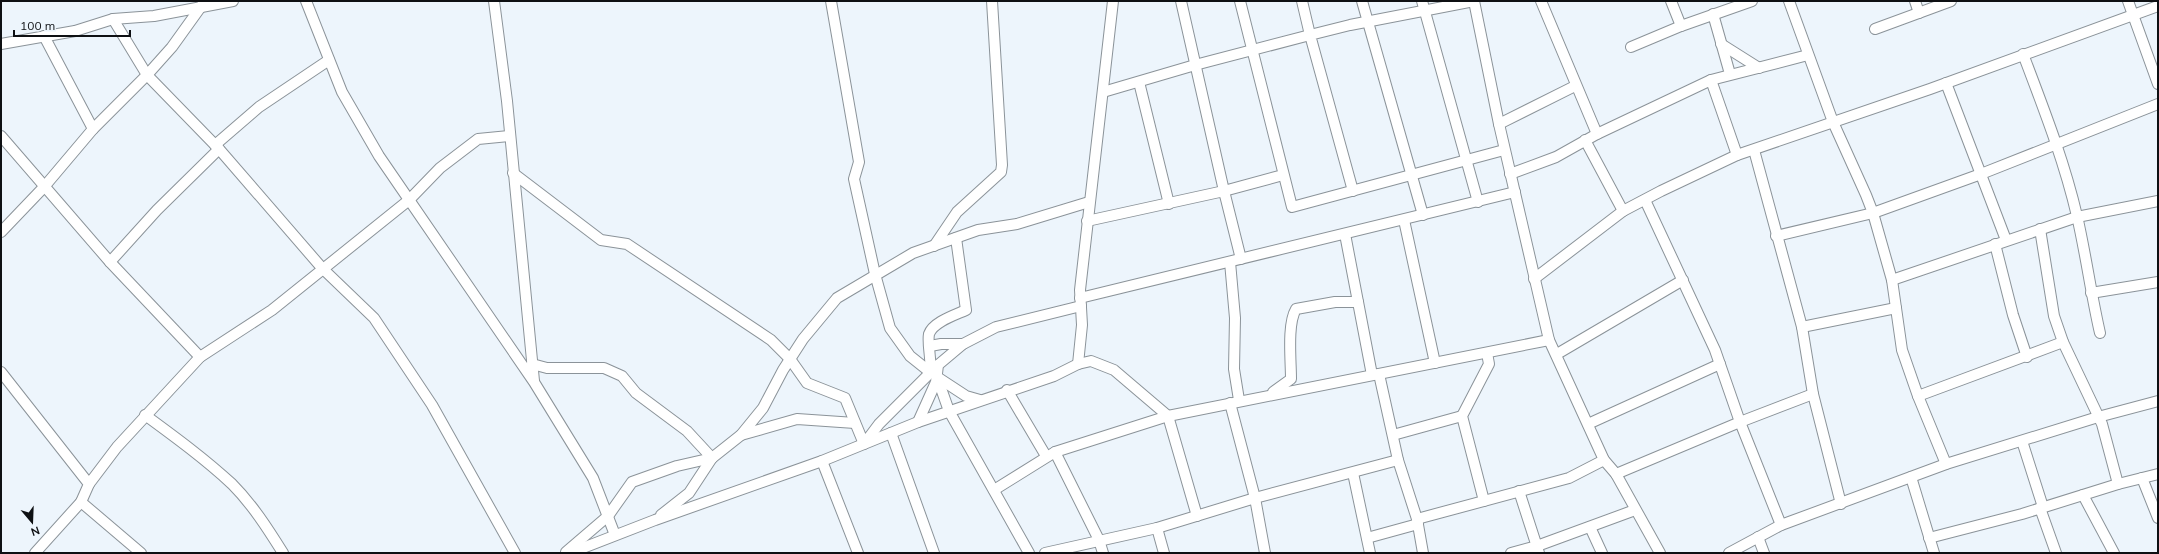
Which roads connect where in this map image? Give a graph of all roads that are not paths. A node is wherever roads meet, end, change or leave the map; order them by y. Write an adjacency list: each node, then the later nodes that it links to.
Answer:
1 (233, 1): 19 (street)
2 (306, 1): 37 (street)
3 (494, 1): 54 (street)
4 (832, 1): 95 (street)
5 (992, 1): 90 (street)
6 (1113, 1): 47 (street)
7 (1181, 1): 38 (street)
8 (1240, 1): 34 (street)
9 (1302, 1): 29 (street)
10 (1362, 1): 26 (street)
11 (1474, 1): 20 (street); 50 (street)
12 (1541, 1): 46 (street)
13 (1671, 1): 27 (street)
14 (1752, 1): 23 (street)
15 (1789, 1): 36 (street)
16 (1915, 1): 22 (street)
17 (1951, 1): 22 (street)
18 (2128, 1): 24 (street)
19 (203, 4): 25 (street); 41 (street)
20 (1424, 6): 26 (street); 61 (street)
21 (2158, 6): 24 (street)
22 (1919, 13): 28 (street)
23 (1713, 14): 27 (street); 32 (street)
24 (2132, 14): 35 (street); 45 (street)
25 (113, 19): 30 (street); 41 (street)
26 (1369, 23): 29 (street); 66 (street)
27 (1681, 26): 33 (street)
28 (1875, 29)
29 (1310, 35): 34 (street); 68 (street)
30 (44, 36): 31 (street); 51 (street)
31 (1, 44)
32 (1721, 44): 39 (street); 40 (street)
33 (1632, 47)
34 (1251, 50): 38 (street); 65 (street)
35 (2023, 54): 44 (street); 56 (street)
36 (1808, 55): 39 (street); 49 (street)
37 (329, 60): 57 (street); 71 (street)
38 (1195, 65): 43 (street); 69 (street)
39 (1759, 68): 40 (street)
40 (1730, 74): 42 (street)
41 (147, 75): 51 (street); 57 (street)
42 (1711, 80): 52 (street); 60 (street)
43 (1138, 82): 47 (street); 76 (street)
44 (1946, 83): 49 (street); 64 (street)
45 (2158, 84)
46 (1575, 86): 50 (street); 52 (street)
47 (1103, 92): 74 (street)
48 (2158, 104): 56 (street)
49 (1833, 122): 59 (street); 78 (street)
50 (1499, 124): 58 (street)
51 (93, 129): 67 (street)
52 (1597, 134): 55 (street)
53 (1, 136): 67 (street)
54 (509, 136): 62 (street); 71 (street)
55 (1585, 140): 63 (street); 77 (street)
56 (2057, 144): 64 (street); 80 (street)
57 (217, 147): 92 (street); 94 (street)
58 (1504, 150): 61 (street); 63 (street)
59 (1754, 150): 60 (street); 86 (street)
60 (1737, 155): 72 (street)
61 (1466, 160): 66 (street); 75 (street)
62 (513, 173): 114 (street); 116 (street)
63 (1510, 174): 70 (street)
64 (1981, 174): 78 (street); 88 (street)
65 (1283, 175): 68 (street); 69 (street)
66 (1410, 175): 68 (street); 79 (street)
67 (44, 187): 84 (street); 92 (street)
68 (1352, 190)
69 (1224, 191): 76 (street); 91 (street)
70 (1515, 192): 75 (street); 96 (street)
71 (409, 200): 94 (street); 122 (street)
72 (1645, 200): 77 (street); 97 (street)
73 (2158, 201): 80 (street)
74 (1089, 202): 82 (street); 87 (street)
75 (1478, 202): 79 (street)
76 (1169, 204): 82 (street)
77 (1623, 211): 96 (street)
78 (1873, 213): 86 (street); 98 (street)
79 (1423, 215): 81 (street)
80 (2077, 216): 83 (street); 100 (street)
81 (1404, 220): 85 (street); 115 (street)
82 (1087, 221): 101 (street)
83 (2040, 229): 88 (street); 107 (street)
84 (1, 232)
85 (1346, 234): 91 (street); 102 (street)
86 (1776, 236): 104 (street)
87 (956, 238): 90 (street); 109 (street)
88 (2006, 240): 89 (street)
89 (1995, 244): 98 (street); 113 (street)
90 (934, 246): 95 (street)
91 (1241, 258): 93 (street)
92 (110, 262): 112 (street)
93 (1230, 262): 101 (street); 129 (street)
94 (322, 268): 112 (street); 183 (street)
95 (875, 274): 114 (street); 119 (street)
96 (1534, 279): 106 (street)
97 (1683, 280): 111 (street); 118 (street)
98 (1892, 280): 103 (street)
99 (2158, 282): 100 (street)
100 (2090, 293): 105 (street)
101 (1080, 302): 108 (street); 117 (street)
102 (1358, 302): 121 (street); 124 (street)
103 (1896, 308): 104 (street); 126 (street)
104 (1802, 327): 125 (street)
105 (2100, 333)
106 (1549, 340): 110 (street); 111 (street)
107 (2064, 342): 113 (street); 134 (street)
108 (963, 344): 109 (street); 119 (street)
109 (930, 346): 119 (street)
110 (1487, 353): 115 (street); 133 (street)
111 (1557, 354): 138 (street)
112 (200, 357): 131 (street)
113 (2027, 357): 126 (street)
114 (790, 360): 137 (street); 140 (street)
115 (1435, 363): 121 (street)
116 (532, 364): 122 (street); 145 (street)
117 (1078, 364): 123 (street); 132 (street)
118 (1720, 364): 136 (street); 138 (street)
119 (935, 371): 127 (street); 130 (street); 135 (street); 143 (street)
120 (1, 372): 155 (street)
121 (1376, 374): 124 (street); 141 (street)
122 (534, 382): 166 (street)
123 (1007, 390): 127 (street); 144 (street)
124 (1270, 394): 129 (street)
125 (1813, 394): 136 (street); 163 (street)
126 (1918, 396): 149 (street)
127 (980, 400): 130 (street)
128 (2158, 401): 134 (street)
129 (1235, 402): 132 (street); 160 (street)
130 (949, 411): 135 (street); 157 (street)
131 (145, 415): 155 (street); 182 (street)
132 (1168, 416): 144 (street); 167 (street)
133 (1462, 416): 141 (street); 161 (street)
134 (2098, 417): 142 (street); 156 (street)
135 (918, 422): 139 (street)
136 (1740, 422): 151 (street); 171 (street)
137 (855, 423): 140 (street); 143 (street)
138 (1588, 424): 147 (street)
139 (891, 433): 143 (street); 187 (street)
140 (740, 435): 145 (street)
141 (1393, 435): 146 (street)
142 (2022, 441): 149 (street); 164 (street)
143 (864, 444): 148 (street)
144 (1051, 454): 157 (street); 178 (street)
145 (712, 458): 166 (street); 169 (street)
146 (1398, 460): 150 (street); 170 (street)
147 (1604, 460): 151 (street); 158 (street)
148 (822, 461): 169 (street); 186 (street)
149 (1946, 464): 153 (street)
150 (1353, 473): 160 (street); 176 (street)
151 (1616, 474): 165 (street)
152 (2158, 474): 154 (street)
153 (1911, 477): 163 (street); 177 (street)
154 (2142, 478): 156 (street); 168 (street)
155 (90, 484): 162 (street)
156 (2118, 484): 159 (street)
157 (994, 490): 188 (street)
158 (1519, 492): 161 (street); 179 (street)
159 (2083, 495): 164 (street); 202 (street)
160 (1255, 498): 167 (street); 192 (street)
161 (1484, 501): 170 (street)
162 (81, 502): 180 (street); 181 (street)
163 (1840, 504): 171 (street)
164 (2042, 508): 177 (street); 201 (street)
165 (1635, 510): 172 (street); 197 (street)
166 (608, 516): 174 (street); 184 (street)
167 (1197, 516): 173 (street)
168 (2158, 518)
169 (655, 520): 174 (street)
170 (1417, 522): 176 (street); 194 (street)
171 (1782, 525): 175 (street)
172 (1590, 527): 179 (street); 196 (street)
173 (1157, 528): 178 (street); 191 (street)
174 (615, 535): 185 (street)
175 (1758, 537): 198 (street); 199 (street)
176 (1367, 538): 193 (street)
177 (1930, 538): 200 (street)
178 (1099, 540): 189 (street); 190 (street)
179 (1538, 550): 195 (street)
180 (35, 553)
181 (141, 553)
182 (283, 553)
183 (515, 553)
184 (564, 553)
185 (570, 553)
186 (858, 553)
187 (934, 553)
188 (1029, 553)
189 (1045, 553)
190 (1103, 553)
191 (1164, 553)
192 (1266, 553)
193 (1370, 553)
194 (1423, 553)
195 (1511, 553)
196 (1602, 553)
197 (1660, 553)
198 (1729, 553)
199 (1764, 553)
200 (1934, 553)
201 (2056, 553)
202 (2114, 553)

